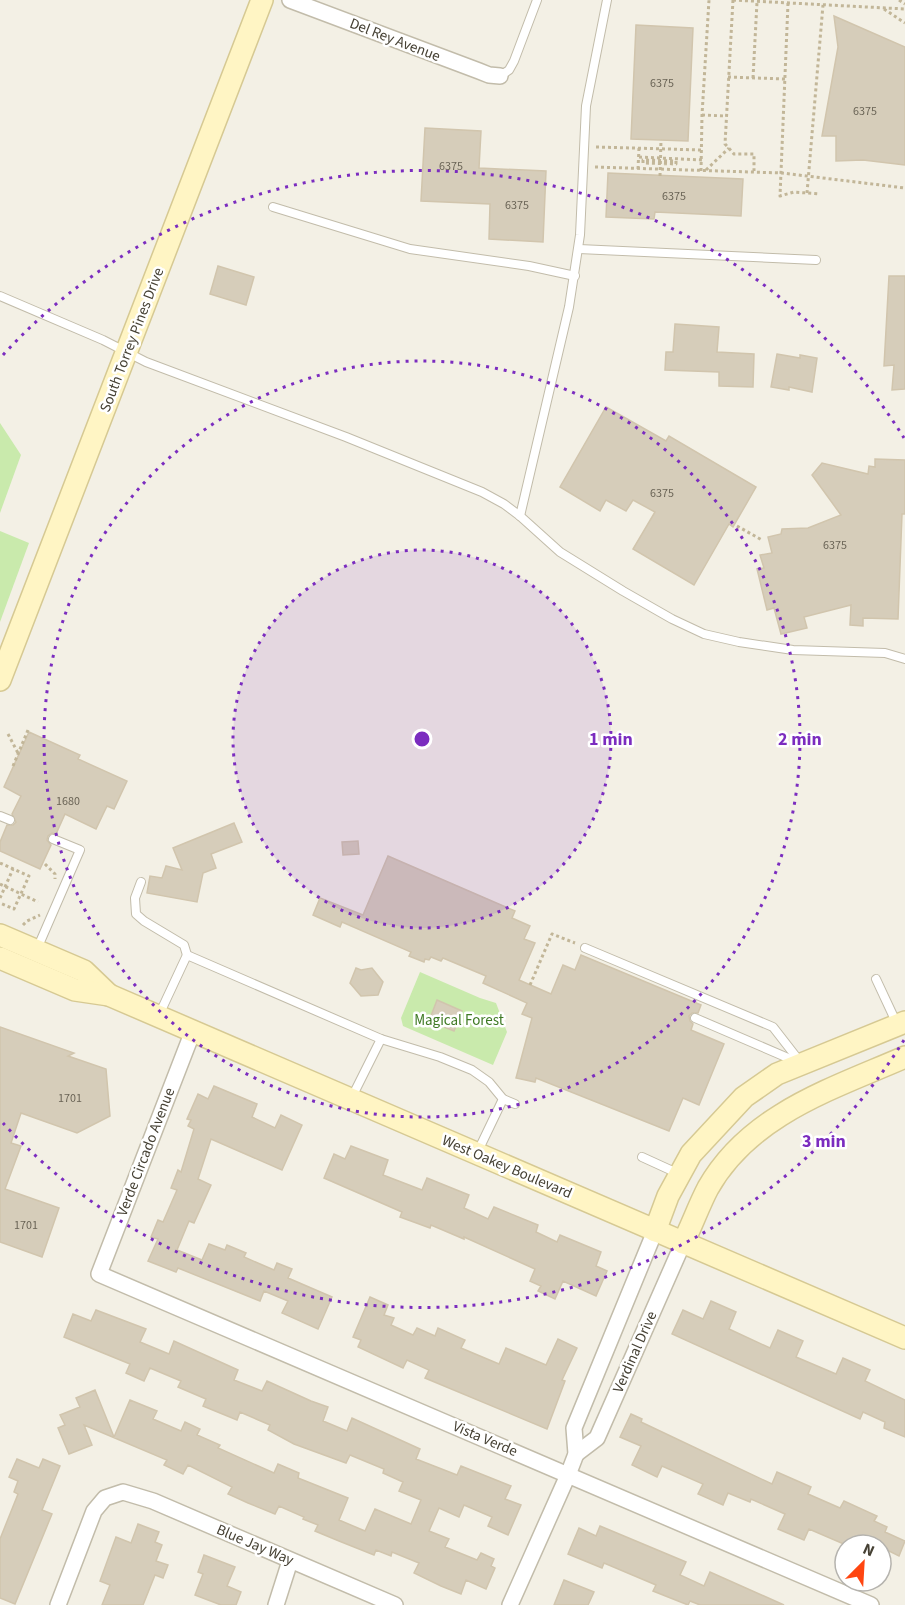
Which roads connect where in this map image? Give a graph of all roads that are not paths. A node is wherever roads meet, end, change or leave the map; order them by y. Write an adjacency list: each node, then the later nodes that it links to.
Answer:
1 (262, 0): 11 (main road, South Torrey Pines Drive)
2 (290, 0): 5 (street, Del Rey Avenue)
3 (537, 0): 5 (lane)
4 (608, 0): 7 (lane)
5 (500, 76)
6 (273, 207): 9 (lane)
7 (579, 249): 8 (lane); 9 (lane)
8 (816, 260)
9 (575, 276): 12 (lane)
10 (0, 296): 11 (lane)
11 (127, 352): 12 (lane); 15 (main road, South Torrey Pines Drive)
12 (520, 516): 14 (lane)
13 (905, 650): 14 (lane)
14 (901, 658)
15 (0, 680)
16 (0, 816): 17 (lane)
17 (10, 820)
18 (53, 839): 22 (lane)
19 (141, 882): 23 (lane)
20 (0, 934): 22 (main road, West Oakey Boulevard)
21 (585, 948): 34 (lane)
22 (36, 950): 25 (main road); 27 (main road, West Oakey Boulevard)
23 (187, 955): 28 (lane); 32 (lane)
24 (0, 958): 25 (main road, West Oakey Boulevard)
25 (28, 970): 27 (main road, West Oakey Boulevard)
26 (876, 979): 30 (lane)
27 (109, 995): 28 (main road, West Oakey Boulevard)
28 (158, 1016): 31 (main road, West Oakey Boulevard)
29 (695, 1018): 34 (lane)
30 (901, 1024): 34 (main road)
31 (193, 1031): 36 (main road, West Oakey Boulevard); 44 (street, Verde Circado Avenue)
32 (381, 1040): 36 (lane); 37 (lane)
33 (905, 1057): 35 (main road)
34 (802, 1064): 35 (main road); 41 (main road)
35 (815, 1096): 43 (main road)
36 (352, 1099): 39 (main road, West Oakey Boulevard)
37 (503, 1099): 38 (lane); 39 (lane)
38 (515, 1104)
39 (477, 1155): 42 (main road, West Oakey Boulevard)
40 (642, 1157): 41 (lane)
41 (679, 1174): 42 (main road)
42 (656, 1231): 43 (main road, West Oakey Boulevard); 46 (street, Verdinal Drive)
43 (683, 1243): 45 (main road, West Oakey Boulevard); 46 (street, Verdinal Drive)
44 (99, 1274): 47 (street, Vista Verde)
45 (905, 1338)
46 (576, 1454): 47 (street, Verdinal Drive)
47 (568, 1475): 52 (street, Verdinal Drive); 53 (street, Vista Verde)
48 (290, 1561): 49 (street, Blue Jay Way); 50 (street); 51 (street, Blue Jay Way)
49 (58, 1605)
50 (276, 1605)
51 (395, 1605)
52 (510, 1605)
53 (871, 1605)

